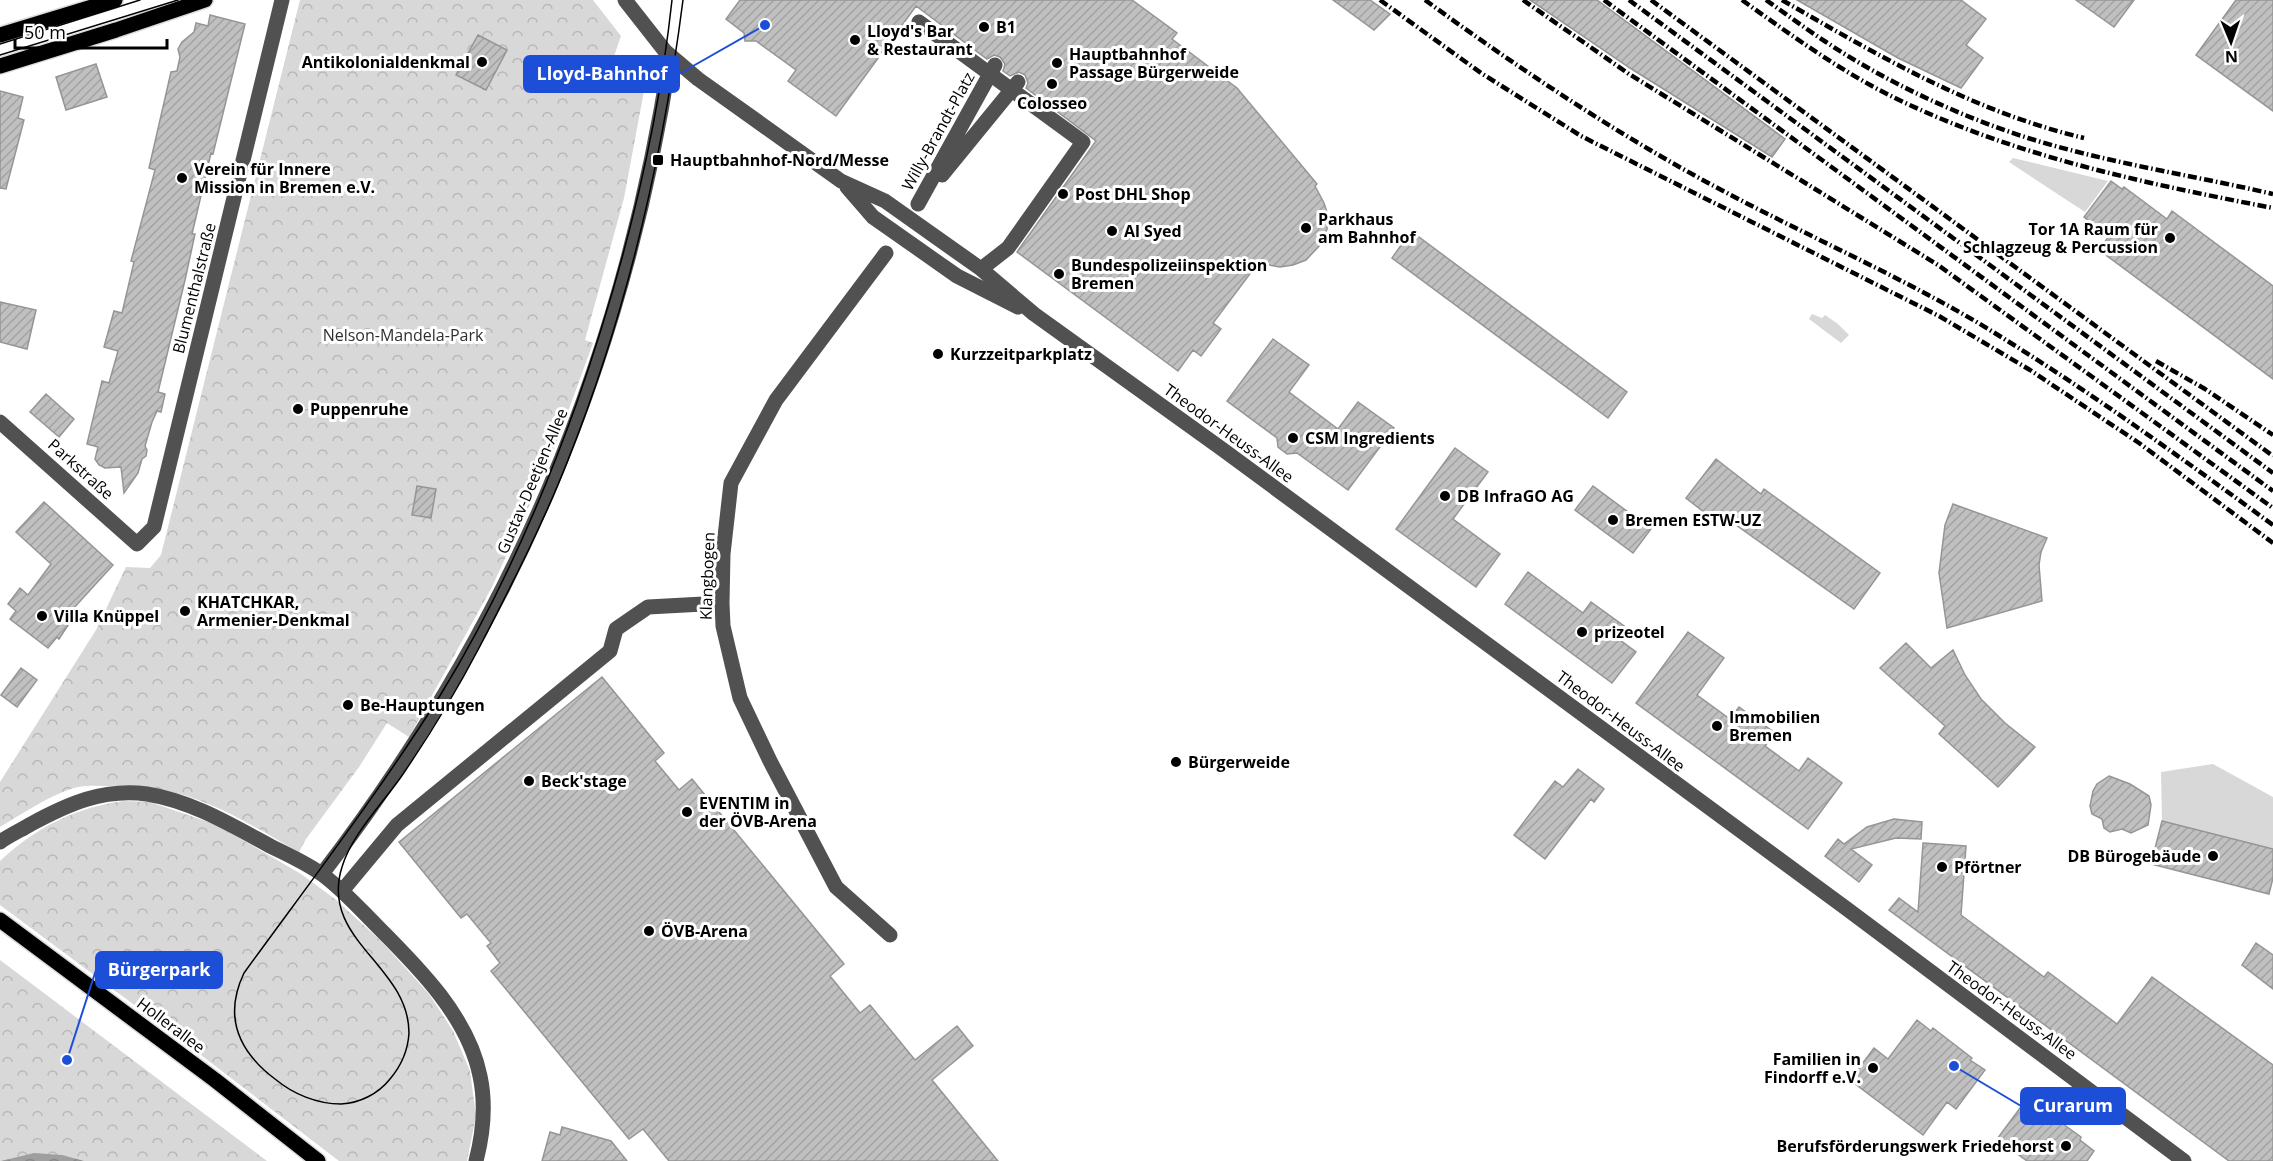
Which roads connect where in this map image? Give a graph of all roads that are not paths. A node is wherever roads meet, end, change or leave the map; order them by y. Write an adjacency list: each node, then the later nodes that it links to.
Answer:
1 (114, 0): 6 (main road)
2 (205, 0): 8 (main road)
3 (282, 0): 16 (street, Blumenthalstraße)
4 (625, 0): 7 (street, Theodor-Heuss-Allee)
5 (920, 22): 9 (street, Willy-Brandt-Platz)
6 (0, 35)
7 (670, 57): 11 (street, Theodor-Heuss-Allee); 19 (street, Gustav-Deetjen-Allee)
8 (0, 66)
9 (992, 69): 10 (street, Willy-Brandt-Platz); 10 (street, Willy-Brandt-Platz)
10 (1015, 86): 13 (street, Willy-Brandt-Platz)
11 (842, 181): 13 (street, Theodor-Heuss-Allee); 14 (street, Theodor-Heuss-Allee)
12 (886, 253): 17 (street, Klangbogen)
13 (981, 269): 14 (street, Theodor-Heuss-Allee)
14 (1034, 315): 25 (street, Theodor-Heuss-Allee)
15 (0, 422): 16 (street, Parkstraße)
16 (137, 544)
17 (722, 603): 20 (street); 22 (street, Klangbogen)
18 (0, 842): 19 (street)
19 (322, 874): 20 (street)
20 (342, 891): 24 (street)
21 (0, 920): 23 (main road, Hollerallee)
22 (890, 935)
23 (318, 1161)
24 (476, 1161)
25 (2184, 1161)

